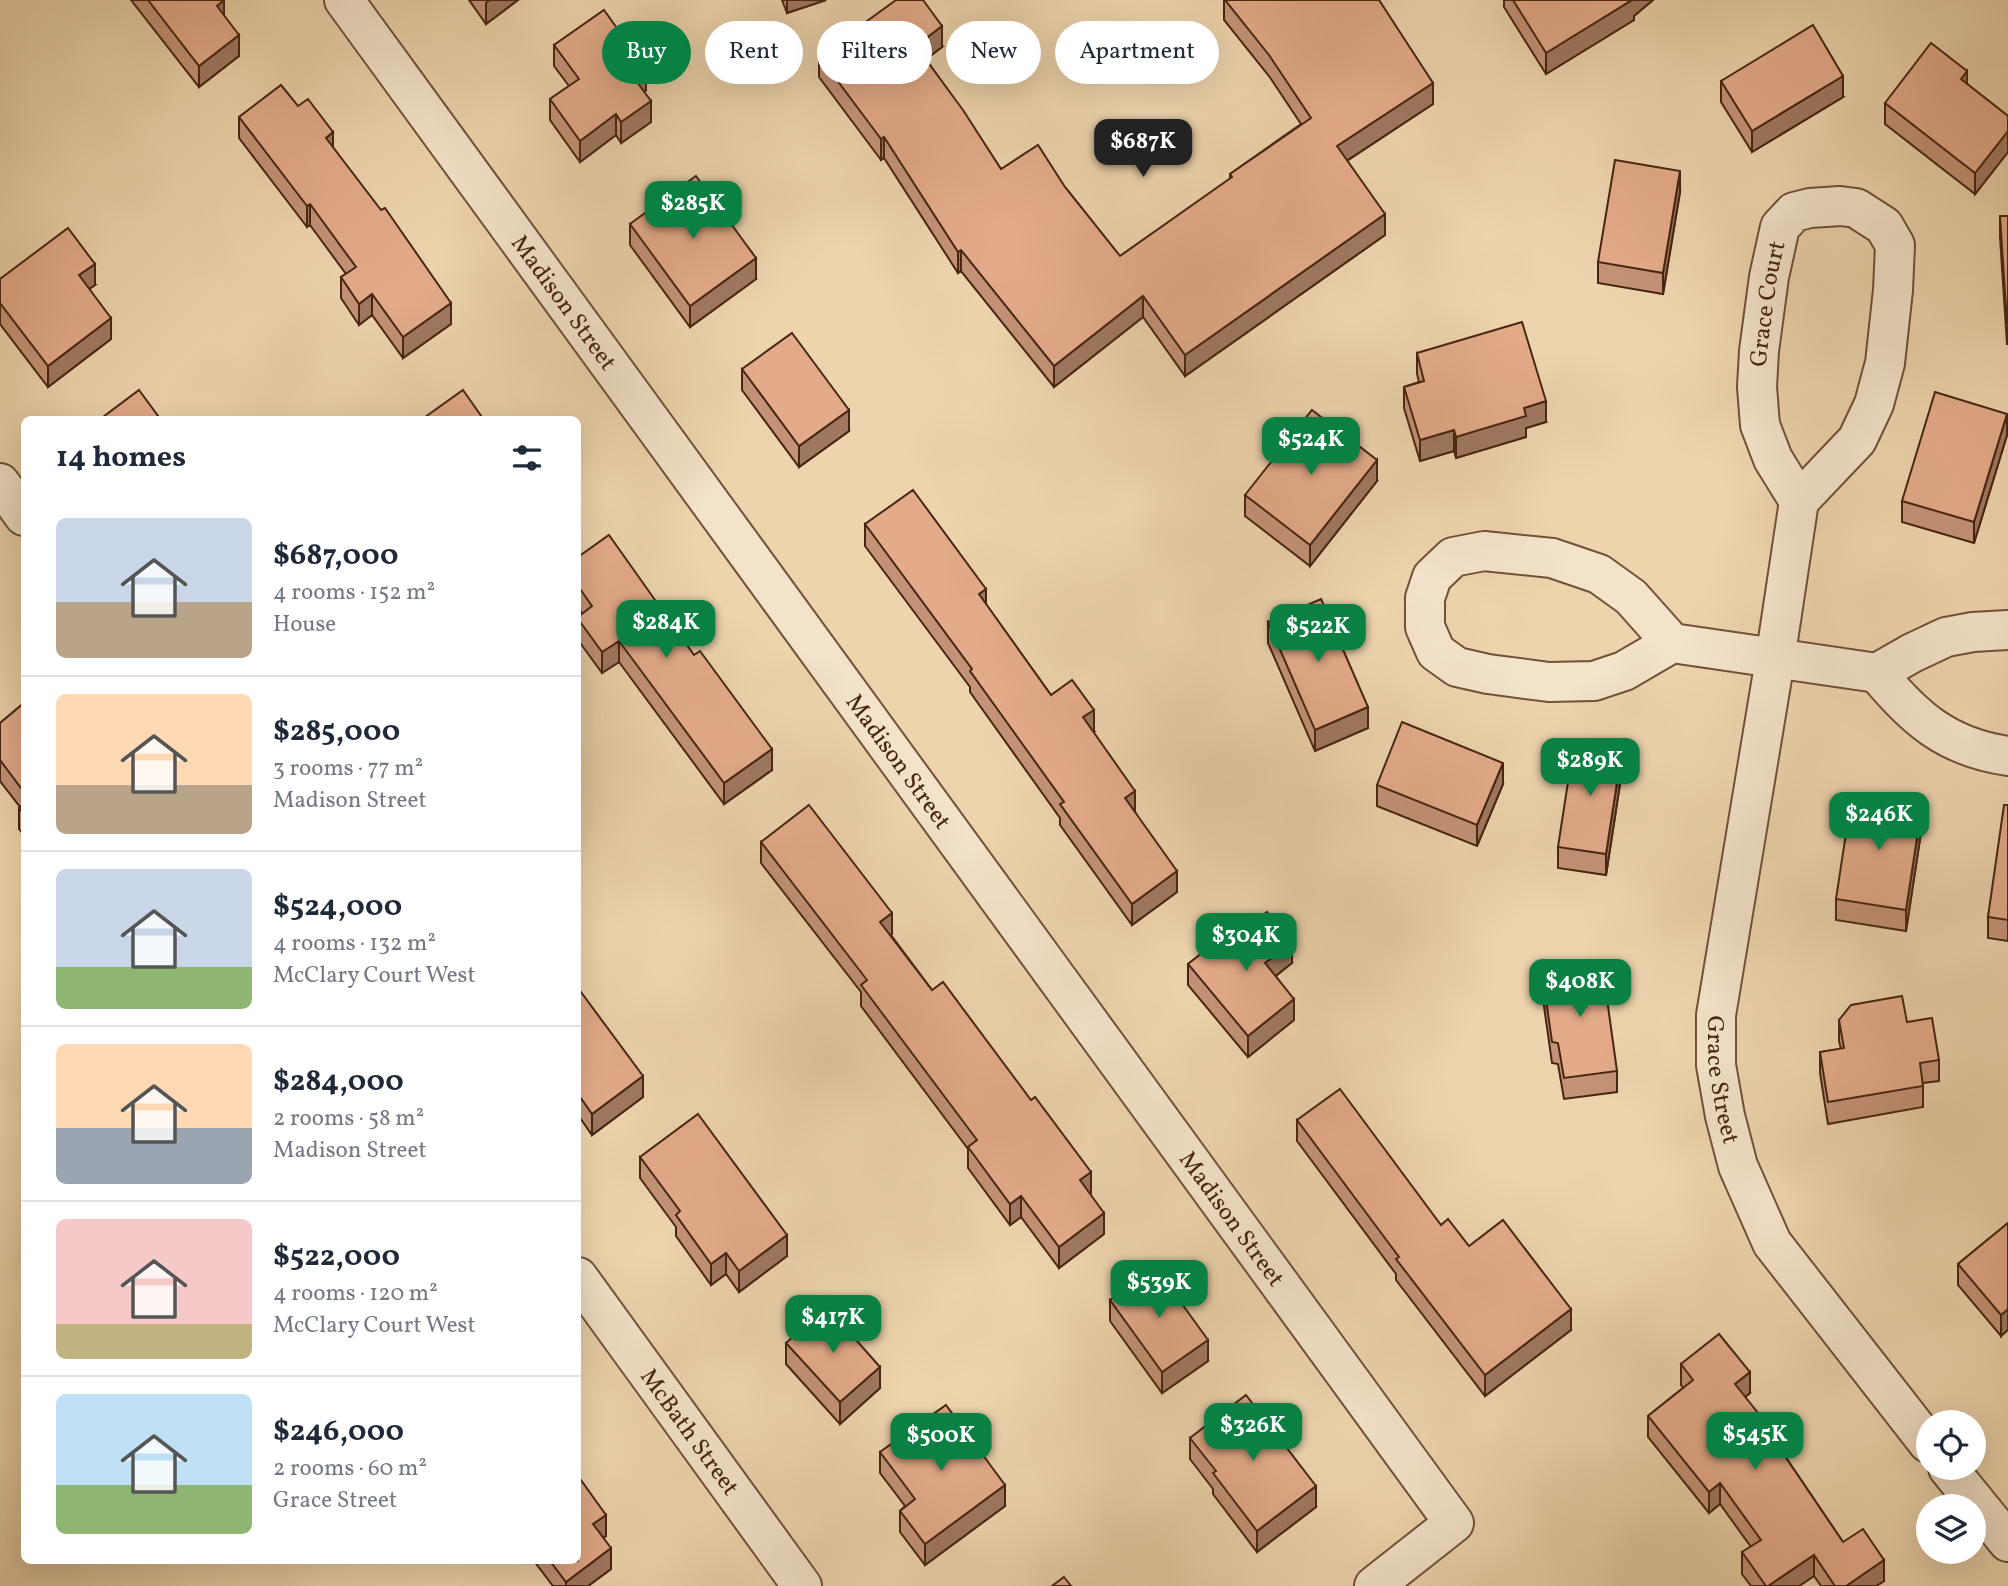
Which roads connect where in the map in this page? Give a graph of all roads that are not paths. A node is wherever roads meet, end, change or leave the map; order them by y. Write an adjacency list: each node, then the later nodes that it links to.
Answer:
1 (344, 0): 16 (street, Madison Street)
2 (0, 483): 4 (street)
3 (1799, 501): 3 (street, Grace Court); 7 (street)
4 (21, 512)
5 (2008, 629): 8 (street)
6 (1672, 643): 6 (street); 7 (street)
7 (1775, 660): 8 (street); 11 (street, Grace Street)
8 (1877, 674): 9 (street)
9 (2008, 756)
10 (581, 1281): 15 (street, McBath Street)
11 (1916, 1428)
12 (1966, 1480): 13 (street)
13 (1995, 1500): 14 (street)
14 (2008, 1542)
15 (802, 1586)
16 (1374, 1586)

